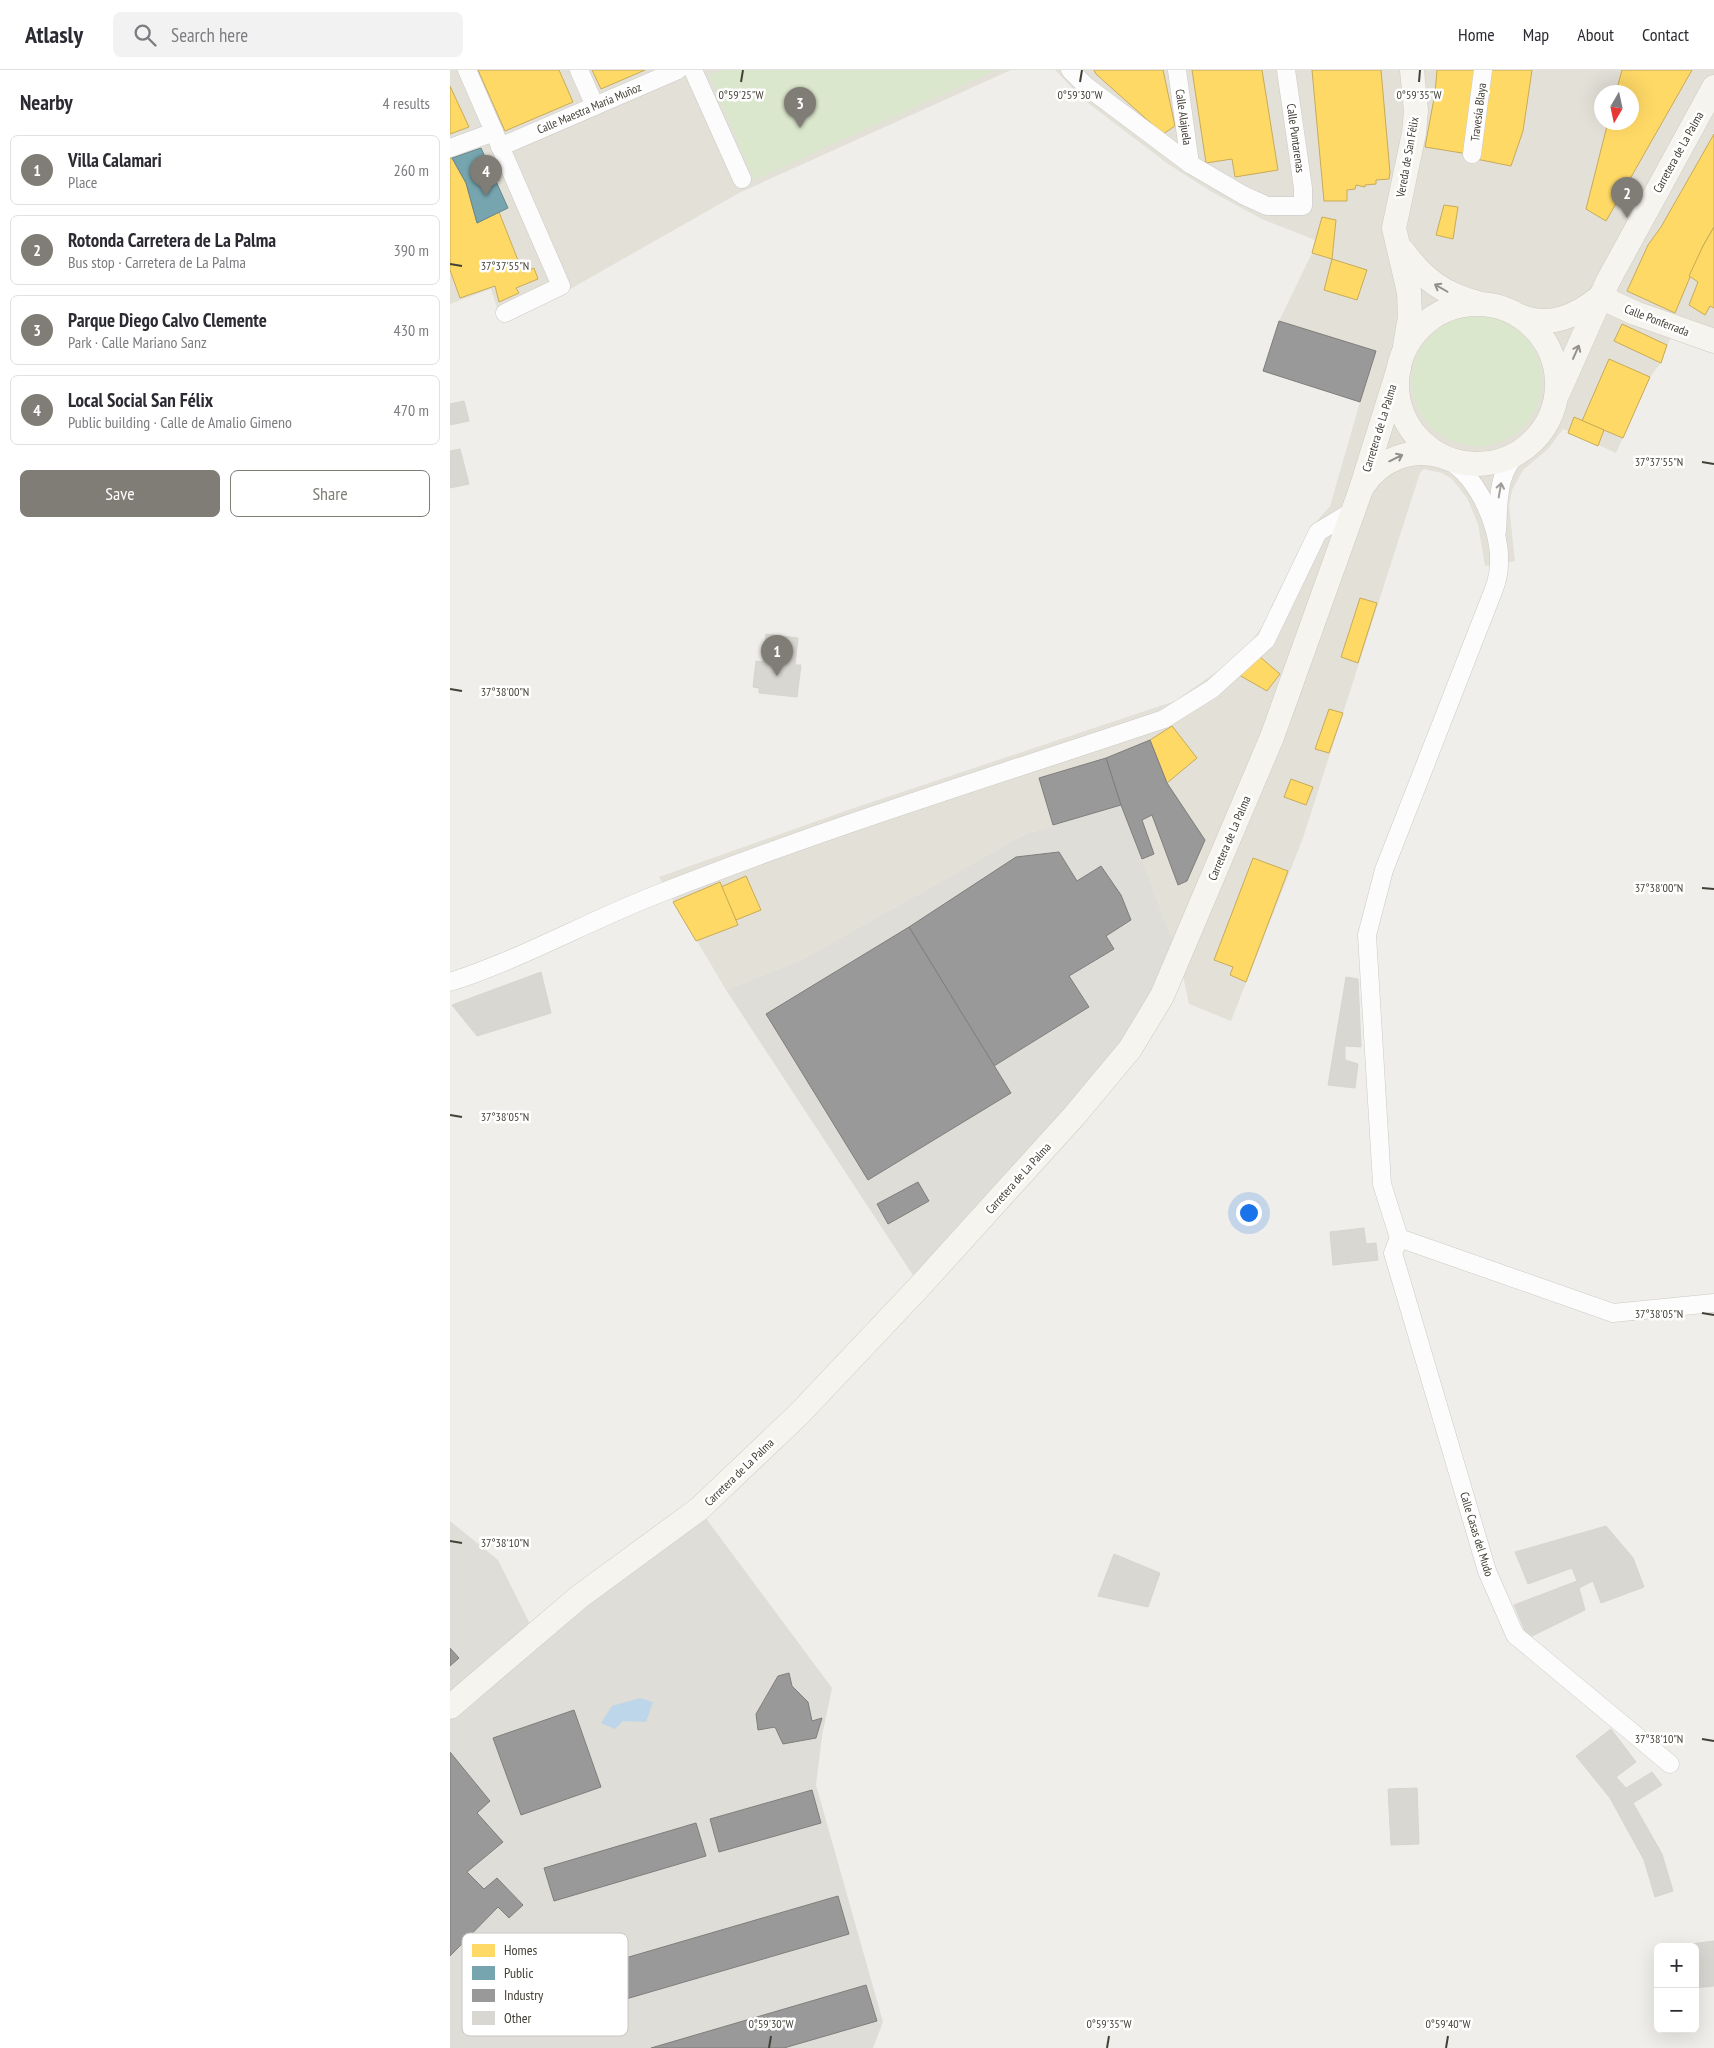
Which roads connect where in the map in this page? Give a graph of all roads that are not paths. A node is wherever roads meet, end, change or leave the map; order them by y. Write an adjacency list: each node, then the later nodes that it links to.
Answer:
1 (467, 70): 12 (street)
2 (579, 70): 11 (street)
3 (678, 70): 11 (street, Calle Maestra María Muñoz)
4 (694, 70): 16 (street)
5 (1070, 70): 15 (street)
6 (1177, 70): 15 (street, Calle Alajuela)
7 (1286, 70): 15 (street, Calle Puntarenas)
8 (1412, 70): 17 (main road, Vereda de San Félix)
9 (1483, 70): 14 (street, Travesía Blaya)
10 (1714, 87): 18 (main road, Carretera de La Palma)
11 (595, 106): 12 (street, Calle Maestra María Muñoz)
12 (497, 140): 13 (street, Calle Maestra María Muñoz); 20 (street)
13 (450, 148)
14 (1472, 154)
15 (1190, 164)
16 (742, 179)
17 (1398, 243): 19 (main road, Vereda de San Félix, one-way to 17); 23 (main road, Vereda de San Félix)
18 (1600, 297): 21 (main road, Carretera de La Palma); 22 (main road, Calle Ponferrada); 24 (main road, Carretera de La Palma, one-way to 18)
19 (1486, 305): 21 (main road); 23 (main road)
20 (505, 313)
21 (1519, 316): 24 (main road)
22 (1714, 341)
23 (1401, 359): 26 (main road); 27 (main road, Carretera de La Palma)
24 (1556, 397): 25 (main road)
25 (1524, 448): 26 (main road); 29 (street, one-way to 25)
26 (1445, 457): 27 (main road, Carretera de La Palma, one-way to 26); 29 (street)
27 (1360, 489): 28 (main road, Carretera de La Palma)
28 (1353, 511): 30 (street); 33 (main road, Carretera de La Palma)
29 (1496, 539): 31 (street)
30 (450, 982)
31 (1399, 1238): 32 (street); 34 (street, Calle Casas del Mudo)
32 (1714, 1303)
33 (450, 1707)
34 (1670, 1764)

